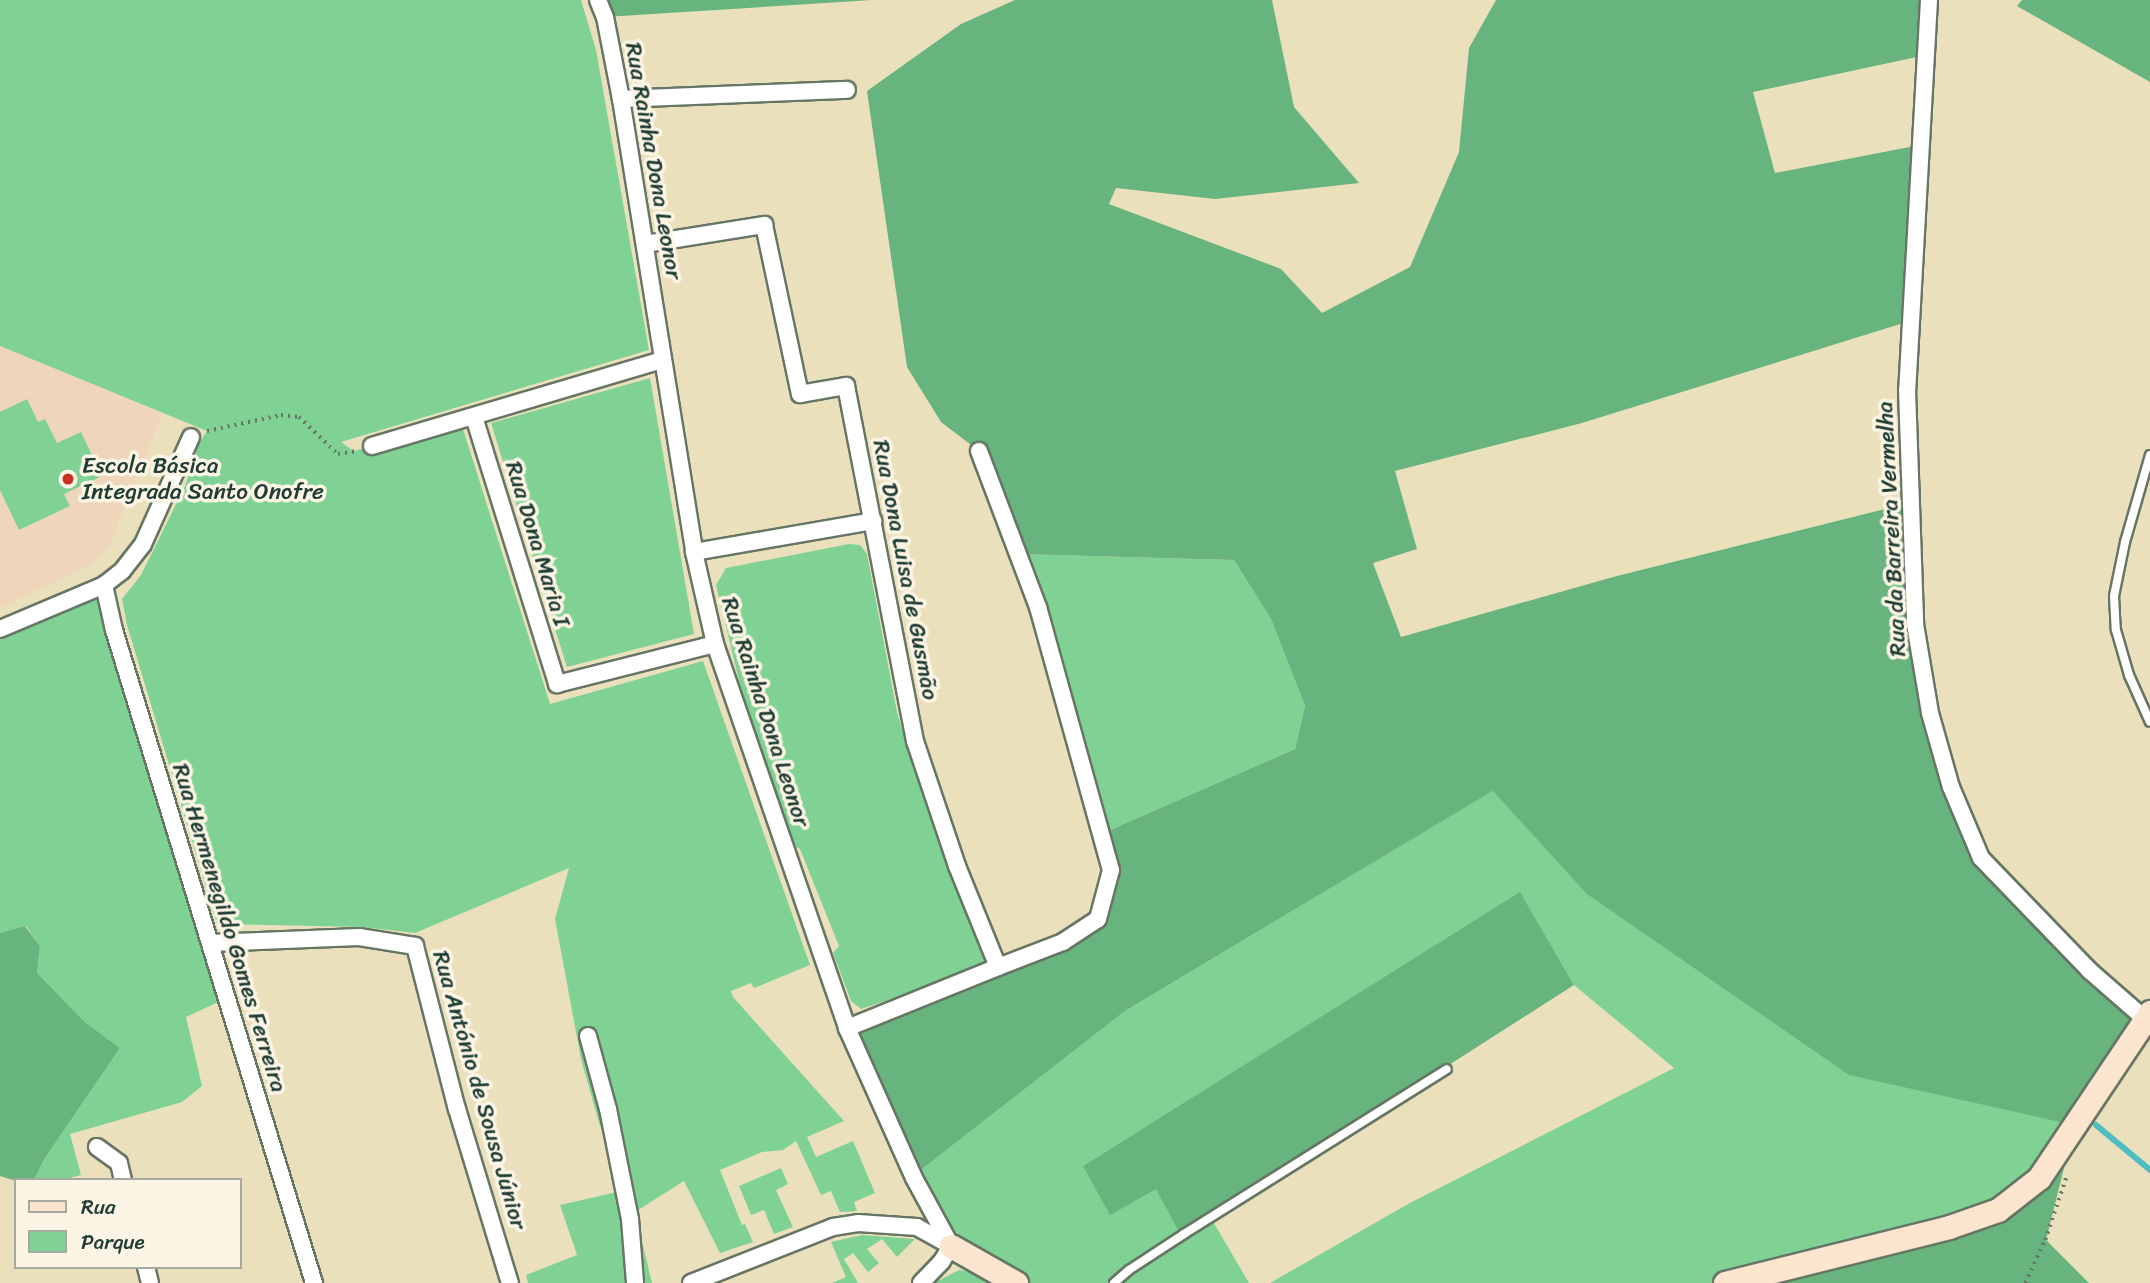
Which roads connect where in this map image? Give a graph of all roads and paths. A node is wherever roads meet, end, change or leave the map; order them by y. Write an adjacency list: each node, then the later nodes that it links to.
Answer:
1 (598, 0): 4 (street, Rua Rainha Dona Leonor)
2 (1929, 0): 20 (street, Rua da Barreira Vermelha)
3 (847, 90): 4 (street)
4 (621, 99): 5 (street, Rua Rainha Dona Leonor)
5 (645, 244): 6 (street, Rua Rainha Dona Leonor); 12 (street, Rua Dona Luisa de Gusmão)
6 (663, 360): 7 (street); 13 (street, Rua Rainha Dona Leonor)
7 (474, 417): 9 (street); 16 (street, Rua Dona Maria I)
8 (191, 437): 9 (path); 14 (street)
9 (372, 446)
10 (979, 451): 19 (street)
11 (2150, 455): 17 (lane)
12 (873, 521): 13 (street); 19 (street, Rua Dona Luisa de Gusmão)
13 (694, 552): 16 (street, Rua Rainha Dona Leonor)
14 (103, 584): 15 (street); 18 (street, Rua Hermenegildo Gomes Ferreira)
15 (0, 629)
16 (715, 644): 21 (street, Rua Rainha Dona Leonor)
17 (2150, 722)
18 (210, 943): 28 (street, Rua Hermenegildo Gomes Ferreira); 29 (street, Rua António de Sousa Júnior)
19 (998, 967): 21 (street)
20 (2147, 1015): 35 (street)
21 (847, 1028): 27 (street, Rua Rainha Dona Leonor)
22 (588, 1036): 30 (street)
23 (1447, 1069): 34 (lane)
24 (97, 1147): 26 (street)
25 (2071, 1164): 36 (path)
26 (123, 1178)
27 (951, 1246): 31 (street); 32 (street); 33 (street)
28 (314, 1283)
29 (510, 1283)
30 (635, 1283)
31 (691, 1283)
32 (921, 1283)
33 (1016, 1283)
34 (1114, 1283)
35 (1725, 1283)
36 (2025, 1283)

